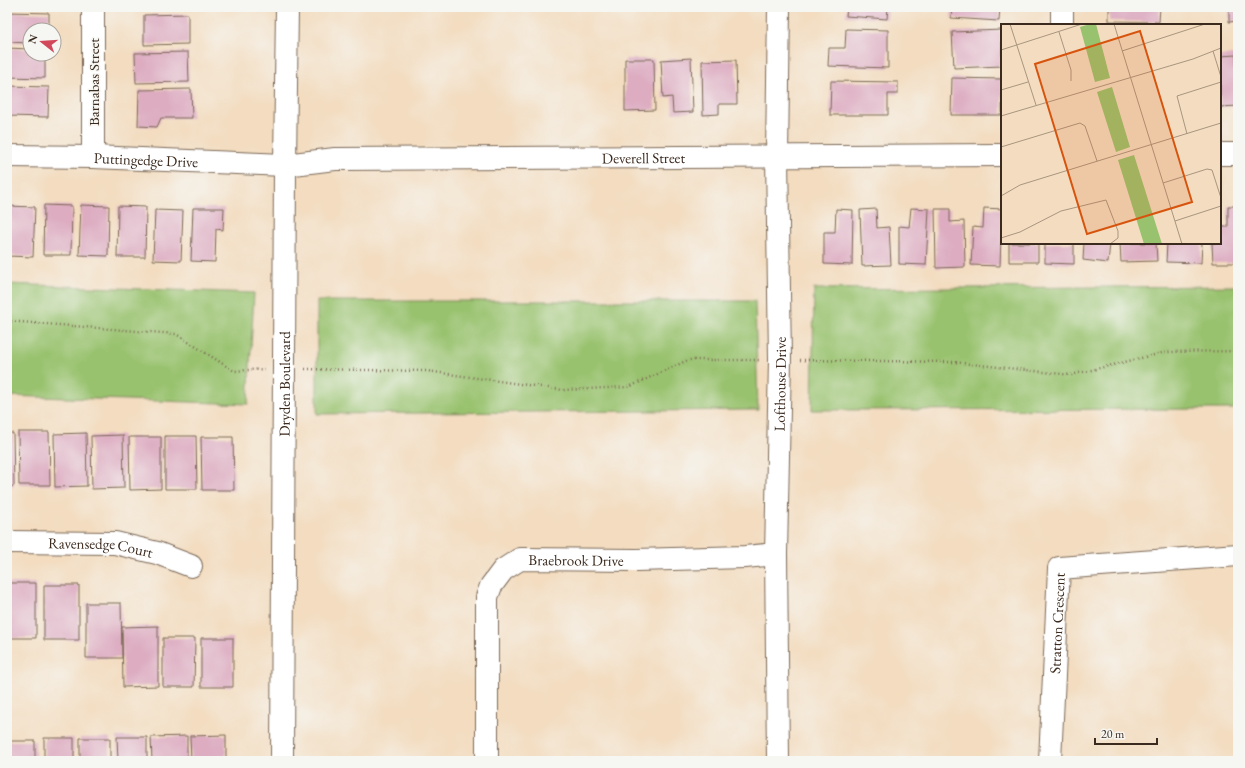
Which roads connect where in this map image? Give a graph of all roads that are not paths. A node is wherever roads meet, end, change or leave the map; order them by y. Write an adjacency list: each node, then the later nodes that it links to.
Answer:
1 (93, 7): 11 (street, Barnabas Street)
2 (288, 7): 12 (street, Dryden Boulevard)
3 (779, 7): 10 (street, Lofthouse Drive)
4 (1062, 7): 5 (street)
5 (1062, 24)
6 (1221, 154): 7 (street)
7 (1238, 154)
8 (1001, 155): 10 (street, Deverell Street)
9 (7, 156): 11 (street, Puttingedge Drive)
10 (777, 156): 12 (street, Deverell Street); 14 (street, Lofthouse Drive)
11 (93, 157): 12 (street, Puttingedge Drive)
12 (285, 165): 17 (street, Dryden Boulevard)
13 (7, 542): 16 (street, Ravensedge Court)
14 (776, 554): 18 (street, Braebrook Drive); 19 (street, Lofthouse Drive)
15 (1238, 555): 20 (street, Stratton Crescent)
16 (191, 566)
17 (282, 761)
18 (487, 761)
19 (778, 761)
20 (1050, 761)

